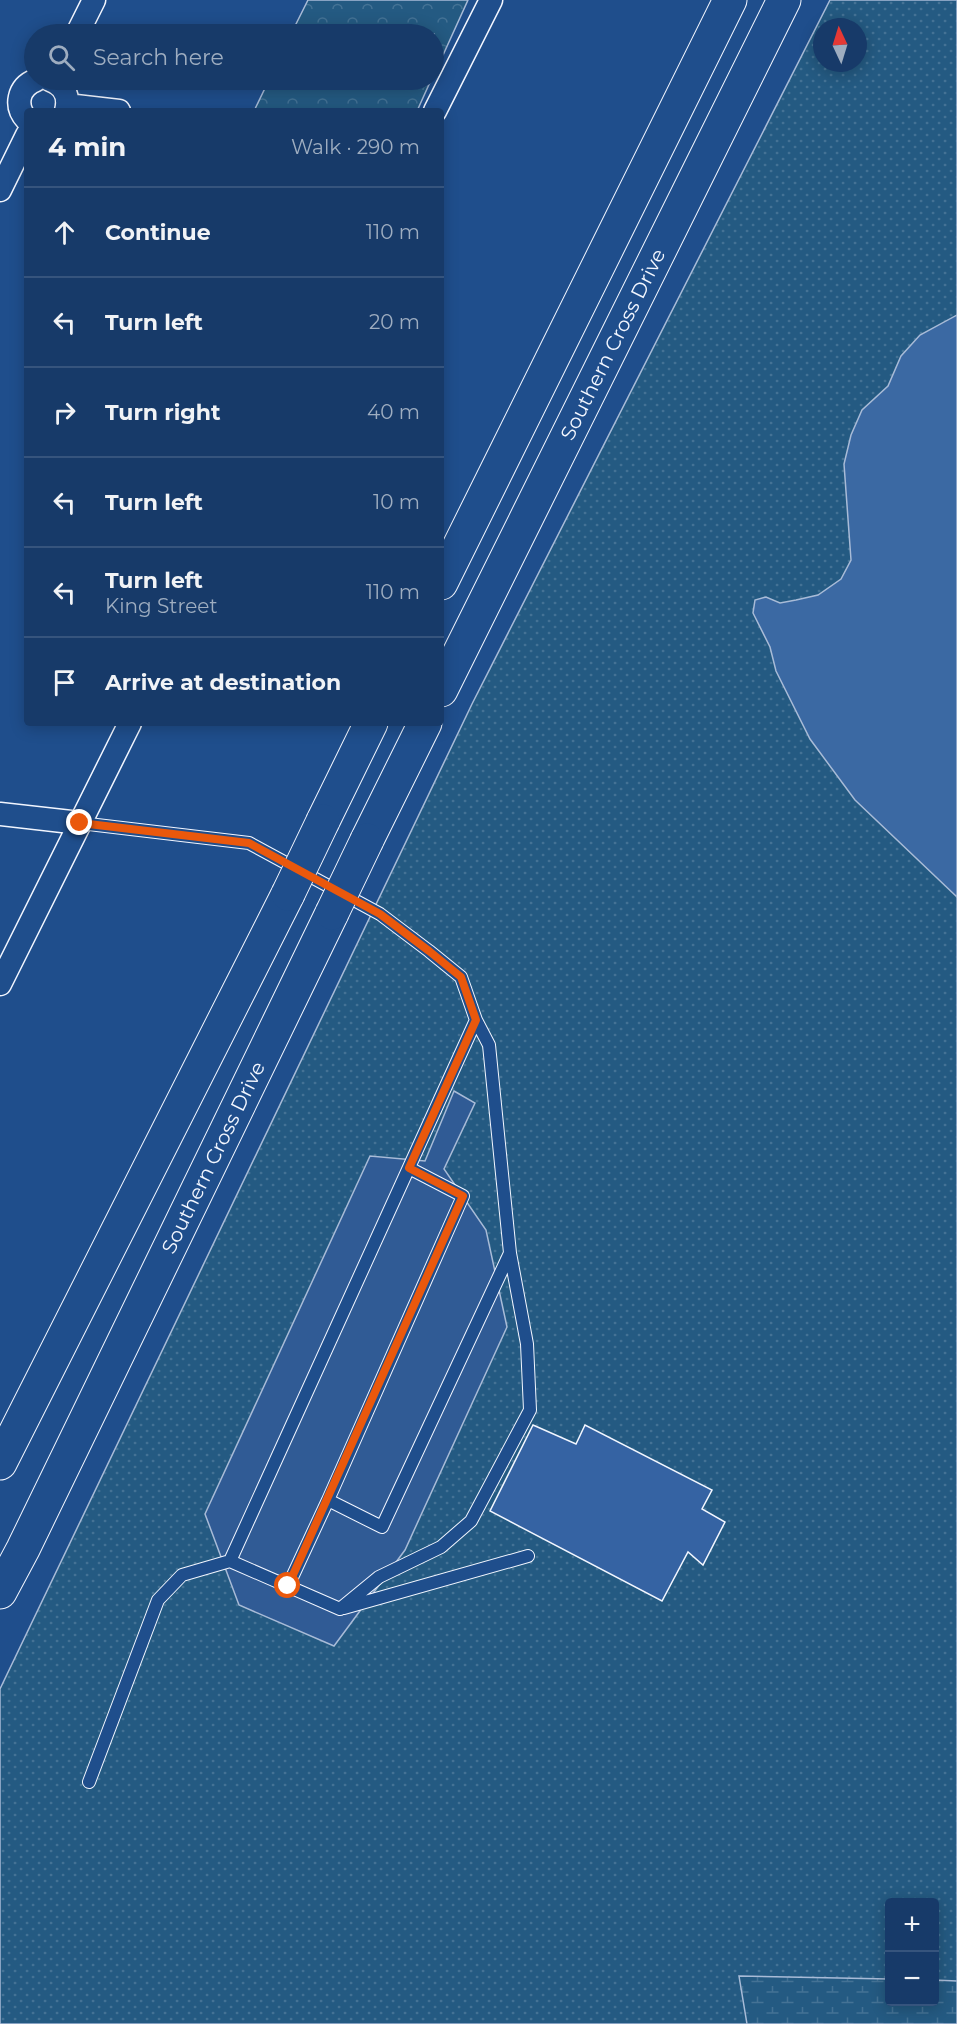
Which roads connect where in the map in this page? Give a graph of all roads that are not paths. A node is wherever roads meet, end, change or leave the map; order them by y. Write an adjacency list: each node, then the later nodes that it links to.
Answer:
1 (94, 0): 5 (street)
2 (491, 0): 10 (street)
3 (730, 0): 13 (highway)
4 (784, 0): 14 (highway, Southern Cross Drive)
5 (82, 24)
6 (24, 89): 8 (street)
7 (64, 90): 9 (street)
8 (15, 107)
9 (67, 108)
10 (437, 108)
11 (24, 141): 12 (street)
12 (0, 190)
13 (444, 577)
14 (444, 684)
15 (128, 726): 19 (street)
16 (370, 726): 24 (highway, bridge)
17 (424, 726): 26 (highway, Southern Cross Drive, bridge)
18 (0, 814): 19 (street)
19 (80, 823): 20 (street); 21 (lane)
20 (0, 984)
21 (476, 1020): 22 (lane); 23 (lane)
22 (409, 1168): 25 (lane); 28 (lane)
23 (510, 1253): 25 (lane); 32 (lane)
24 (0, 1463)
25 (328, 1500): 29 (lane)
26 (24, 1550): 30 (highway, Southern Cross Drive); 31 (highway)
27 (528, 1556): 32 (lane)
28 (230, 1561): 29 (lane); 33 (lane)
29 (288, 1586): 32 (lane)
30 (0, 1592)
31 (0, 1607)
32 (340, 1609)
33 (90, 1782)

